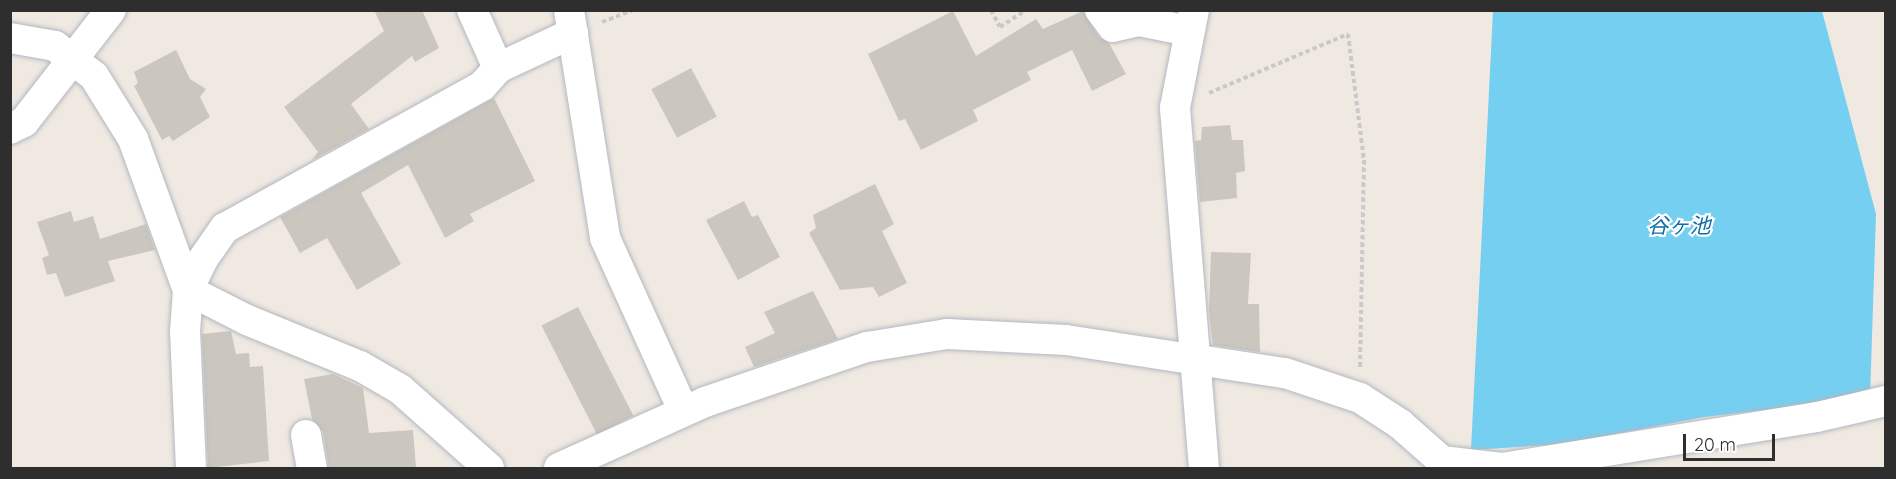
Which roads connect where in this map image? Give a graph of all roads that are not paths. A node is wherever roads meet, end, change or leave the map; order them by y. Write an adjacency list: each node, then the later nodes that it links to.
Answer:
1 (111, 10): 7 (street)
2 (472, 10): 8 (street)
3 (1100, 10): 4 (street)
4 (1191, 21): 11 (street)
5 (571, 22): 8 (street); 13 (street)
6 (10, 38): 7 (street)
7 (74, 58): 9 (street); 10 (street)
8 (498, 68): 10 (street)
9 (10, 129)
10 (188, 290): 16 (street); 18 (street)
11 (1194, 360): 13 (street); 15 (street); 20 (street)
12 (1886, 401): 15 (street)
13 (683, 410): 19 (street)
14 (306, 435): 17 (street)
15 (1436, 466)
16 (191, 468)
17 (312, 468)
18 (489, 468)
19 (559, 468)
20 (1204, 468)

